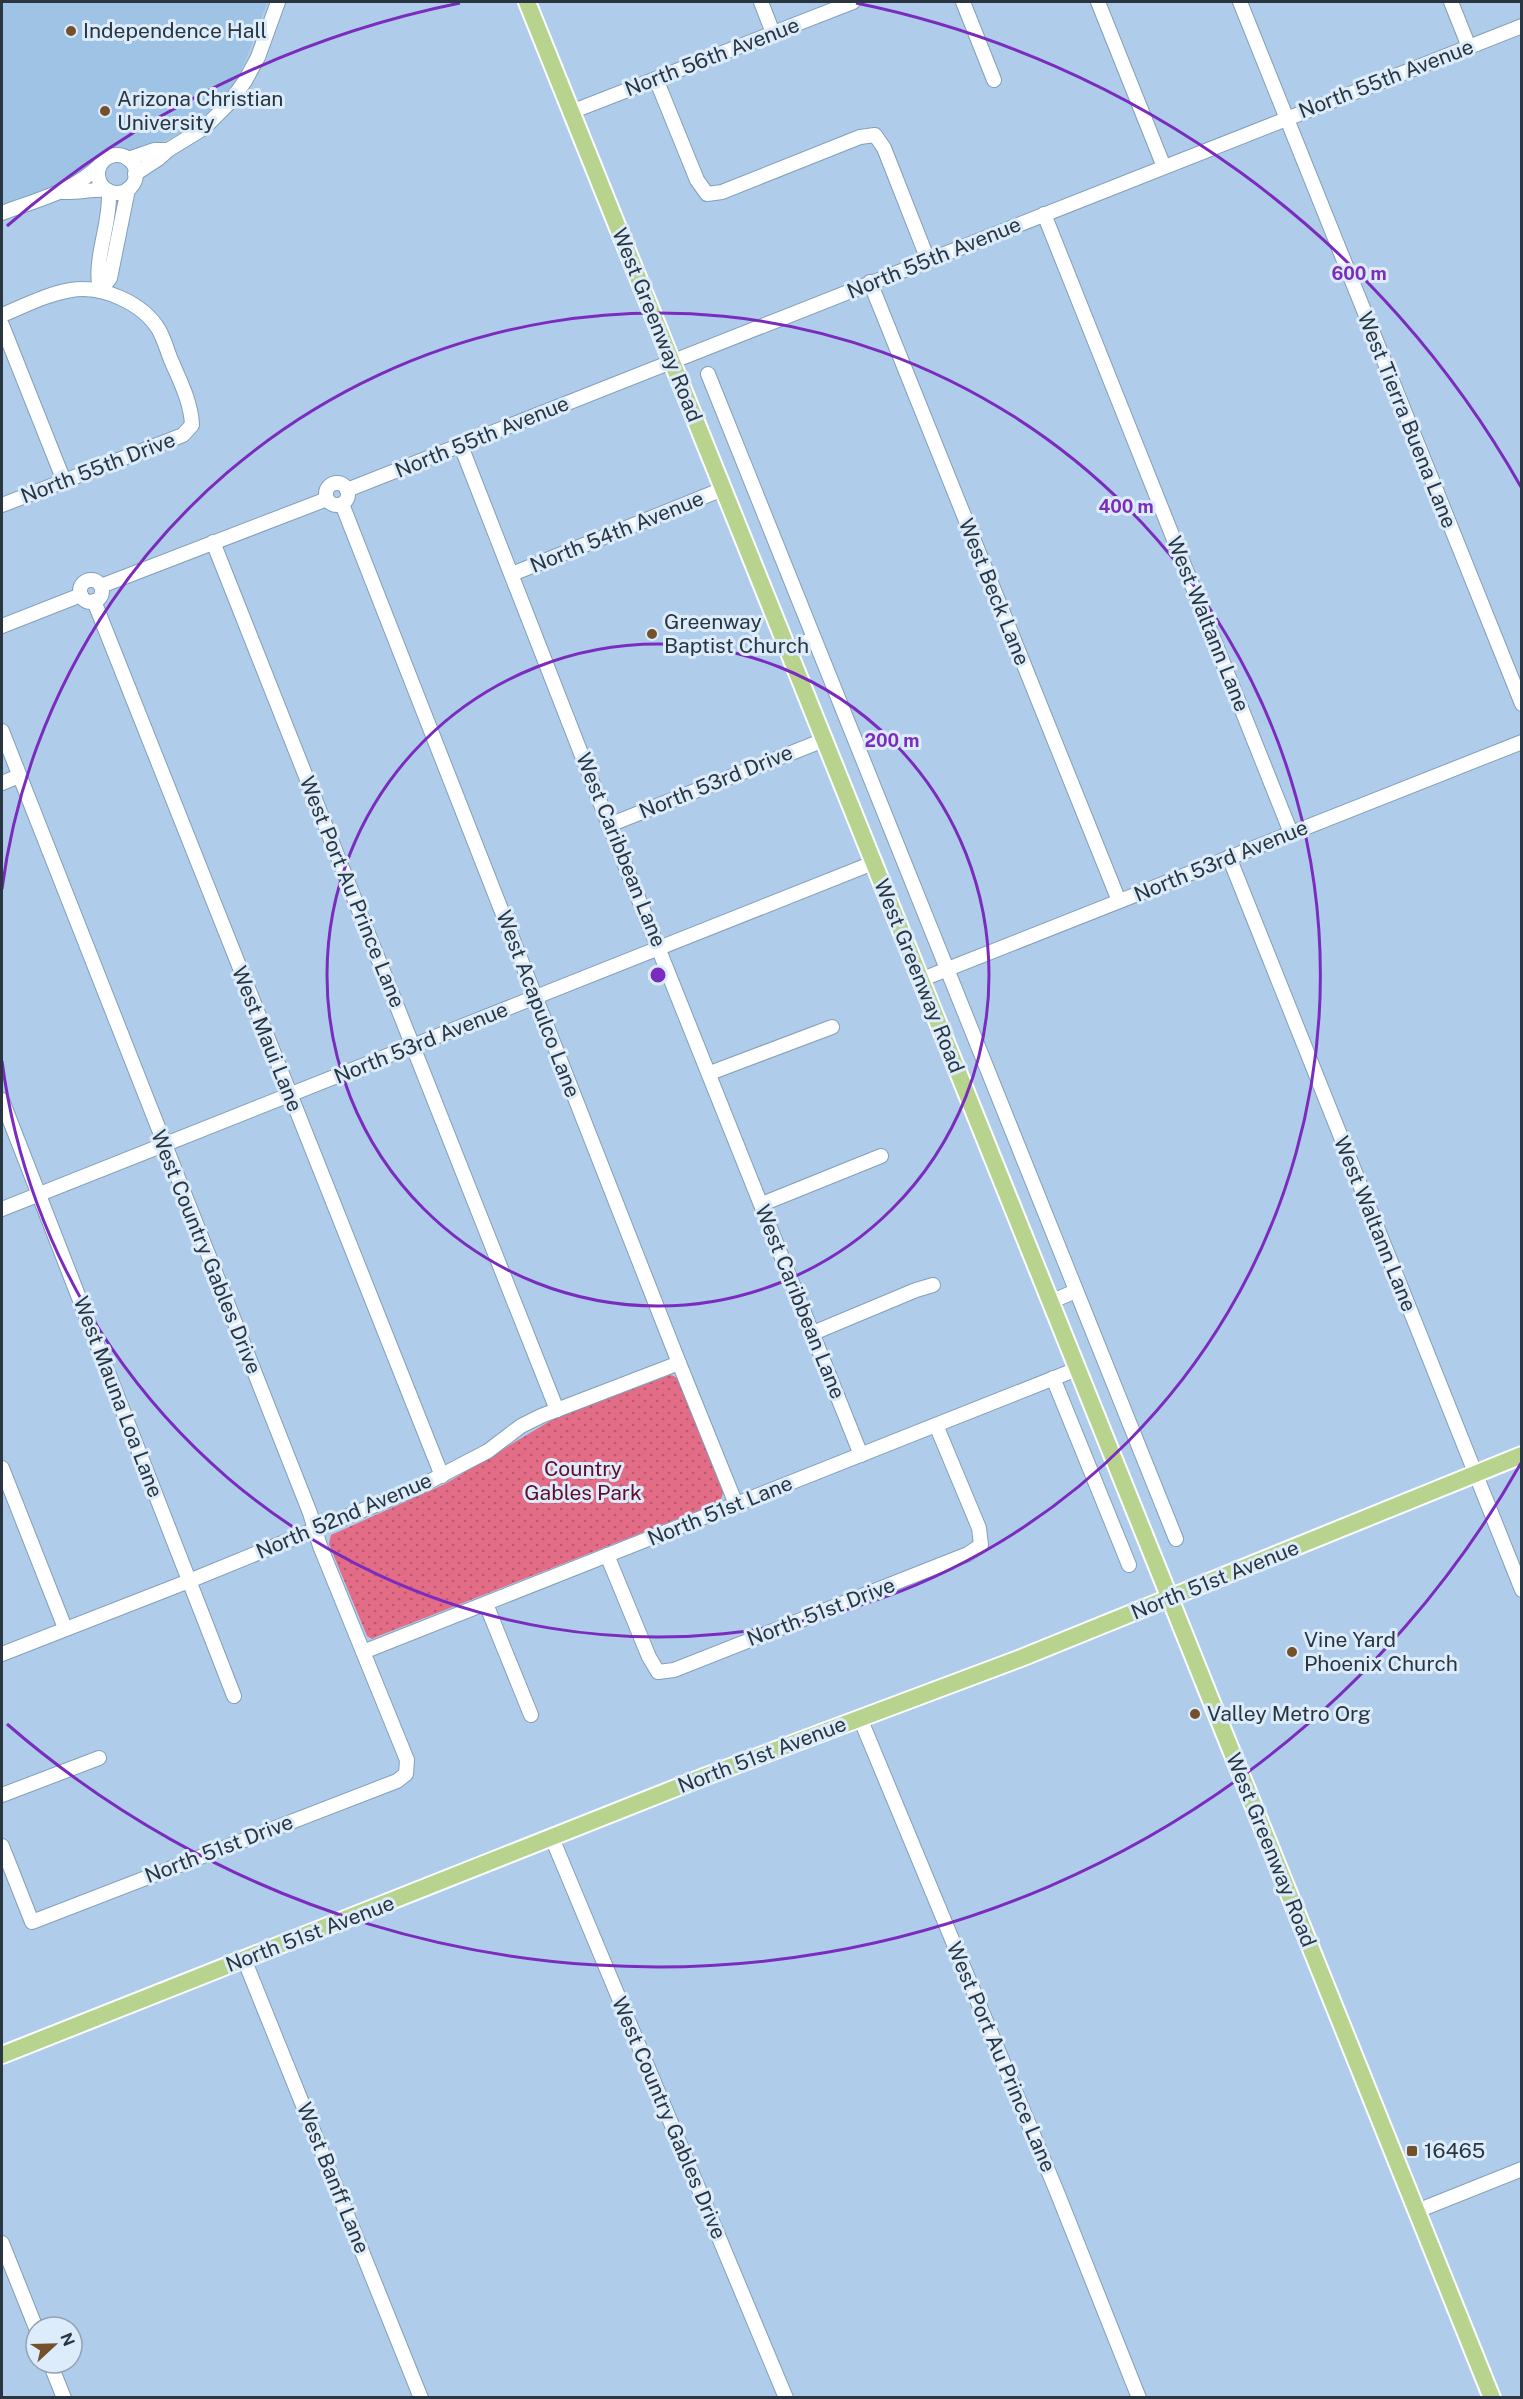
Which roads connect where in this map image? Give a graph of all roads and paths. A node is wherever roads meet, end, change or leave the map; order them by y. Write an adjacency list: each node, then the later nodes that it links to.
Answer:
1 (278, 2): 16 (street)
2 (527, 2): 14 (main road, West Greenway Road)
3 (760, 2): 10 (street)
4 (853, 2): 10 (street, North 56th Avenue)
5 (963, 2): 13 (street)
6 (1098, 2): 19 (street)
7 (1240, 2): 15 (street, West Tierra Buena Lane)
8 (1451, 2): 11 (street)
9 (1521, 26): 11 (street, North 55th Avenue)
10 (773, 33): 12 (street, North 56th Avenue)
11 (1469, 47): 15 (street, North 55th Avenue)
12 (656, 79): 14 (street, North 56th Avenue); 27 (street)
13 (994, 80)
14 (572, 112): 32 (main road, West Greenway Road)
15 (1286, 118): 19 (street, North 55th Avenue); 48 (street, West Tierra Buena Lane)
16 (168, 150): 17 (street); 20 (street)
17 (128, 159): 18 (street); 20 (street)
18 (100, 165): 22 (street); 23 (street)
19 (1164, 167): 25 (street, North 55th Avenue)
20 (135, 174): 21 (street)
21 (128, 189): 22 (street); 26 (street)
22 (108, 191): 23 (street); 26 (street)
23 (62, 192): 24 (street)
24 (2, 213)
25 (1044, 214): 27 (street, North 55th Avenue); 55 (street, West Waltann Lane)
26 (110, 243): 29 (street)
27 (928, 260): 28 (street, North 55th Avenue)
28 (870, 282): 32 (street, North 55th Avenue); 58 (street, West Beck Lane)
29 (100, 291): 30 (street); 35 (street, North 55th Drive)
30 (2, 315)
31 (2, 325): 35 (street)
32 (672, 362): 34 (street, North 55th Avenue); 36 (main road, West Greenway Road)
33 (708, 374): 46 (street, West Greenway Road)
34 (461, 446): 37 (street, North 55th Avenue); 42 (street, West Caribbean Lane)
35 (64, 481): 40 (street, North 55th Drive)
36 (723, 489): 42 (street, North 54th Avenue); 47 (main road, West Greenway Road)
37 (347, 490): 38 (street, North 55th Avenue); 39 (street)
38 (327, 498): 39 (street); 41 (street, North 55th Avenue)
39 (342, 504): 62 (street, West Acapulco Lane)
40 (2, 505)
41 (213, 542): 43 (street, North 55th Avenue); 64 (street, West Port Au Prince Lane)
42 (512, 574): 54 (street, West Caribbean Lane)
43 (101, 586): 44 (street); 44 (street, North 55th Avenue)
44 (88, 598): 45 (street, North 55th Avenue); 66 (street, West Maui Lane)
45 (2, 626)
46 (813, 639): 47 (street); 60 (street, West Greenway Road)
47 (787, 650): 50 (main road, West Greenway Road)
48 (1521, 704)
49 (2, 731): 52 (street, West Country Gables Drive)
50 (824, 740): 54 (street, North 53rd Drive); 57 (main road, West Greenway Road)
51 (1521, 742): 55 (street, North 53rd Avenue)
52 (19, 776): 53 (street); 68 (street, West Country Gables Drive)
53 (2, 783)
54 (609, 825): 59 (street, West Caribbean Lane)
55 (1292, 833): 56 (street, North 53rd Avenue)
56 (1229, 858): 58 (street, North 53rd Avenue); 85 (street, West Waltann Lane)
57 (873, 863): 59 (street, North 53rd Avenue); 61 (main road, West Greenway Road)
58 (1119, 902): 60 (street, North 53rd Avenue)
59 (660, 948): 62 (street, North 53rd Avenue); 65 (street, West Caribbean Lane)
60 (946, 970): 61 (street, North 53rd Avenue); 74 (street, West Greenway Road)
61 (920, 980): 75 (main road, West Greenway Road)
62 (535, 998): 64 (street, North 53rd Avenue); 77 (street, West Acapulco Lane)
63 (832, 1027): 65 (street)
64 (413, 1046): 66 (street, North 53rd Avenue); 80 (street, West Port Au Prince Lane)
65 (710, 1073): 71 (street, West Caribbean Lane)
66 (289, 1095): 68 (street, North 53rd Avenue); 86 (street, West Maui Lane)
67 (2, 1100): 70 (street, West Mauna Loa Lane)
68 (164, 1144): 70 (street, North 53rd Avenue); 88 (street, West Country Gables Drive)
69 (881, 1156): 71 (street)
70 (39, 1194): 72 (street, North 53rd Avenue); 92 (street, West Mauna Loa Lane)
71 (762, 1204): 76 (street, West Caribbean Lane)
72 (2, 1209)
73 (933, 1285): 76 (street)
74 (1076, 1291): 75 (street); 89 (street, West Greenway Road)
75 (1050, 1302): 78 (main road, West Greenway Road)
76 (813, 1333): 82 (street, West Caribbean Lane)
77 (679, 1362): 80 (street, North 52nd Avenue); 87 (street, West Acapulco Lane)
78 (1077, 1369): 79 (street, North 51st Lane); 94 (main road, West Greenway Road)
79 (1053, 1378): 81 (street, North 51st Lane); 91 (street)
80 (557, 1410): 86 (street, North 52nd Avenue)
81 (936, 1425): 82 (street, North 51st Lane); 90 (street, North 51st Drive)
82 (861, 1455): 87 (street, North 51st Lane)
83 (1521, 1455): 85 (main road, North 51st Avenue)
84 (2, 1468): 96 (street)
85 (1475, 1474): 93 (street, West Waltann Lane); 94 (main road, North 51st Avenue)
86 (442, 1476): 88 (street, North 52nd Avenue)
87 (736, 1504): 90 (street, North 51st Lane)
88 (315, 1530): 92 (street, North 52nd Avenue); 97 (street, West Country Gables Drive)
89 (1176, 1539)
90 (607, 1555): 95 (street, North 51st Lane)
91 (1129, 1565)
92 (189, 1581): 96 (street, North 52nd Avenue); 99 (street, West Mauna Loa Lane)
93 (1521, 1590)
94 (1169, 1599): 101 (main road, North 51st Avenue); 110 (main road, West Greenway Road)
95 (486, 1604): 97 (street, North 51st Lane); 100 (street)
96 (65, 1628): 98 (street, North 52nd Avenue)
97 (363, 1652): 103 (street, West Country Gables Drive)
98 (2, 1653)
99 (234, 1696)
100 (531, 1715)
101 (860, 1718): 105 (main road, North 51st Avenue); 117 (street, West Port Au Prince Lane)
102 (99, 1758): 104 (street)
103 (406, 1774): 106 (street, North 51st Drive)
104 (2, 1795)
105 (552, 1838): 107 (main road, North 51st Avenue); 116 (street, West Country Gables Drive)
106 (2, 1846)
107 (244, 1959): 108 (main road, North 51st Avenue); 115 (street, West Banff Lane)
108 (2, 2055)
109 (1521, 2169): 110 (street)
110 (1417, 2211): 118 (main road, West Greenway Road)
111 (2, 2243): 112 (street)
112 (31, 2315)
113 (55, 2375): 114 (street)
114 (64, 2397)
115 (421, 2397)
116 (786, 2397)
117 (1138, 2397)
118 (1492, 2397)

